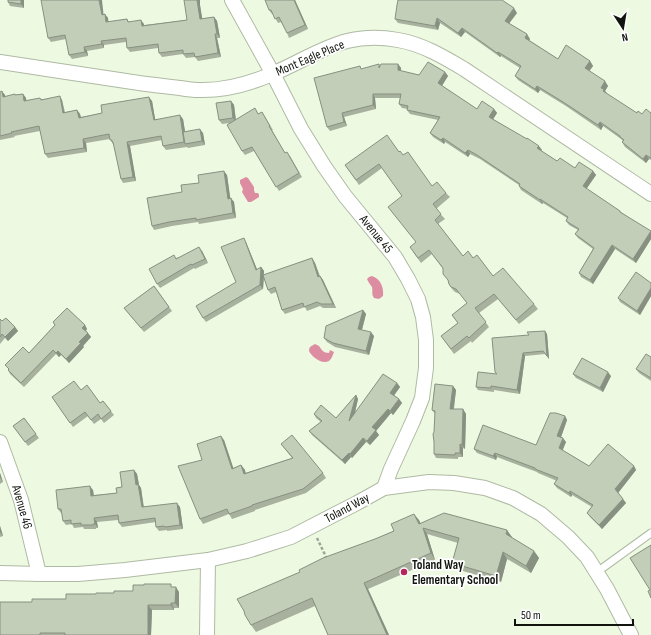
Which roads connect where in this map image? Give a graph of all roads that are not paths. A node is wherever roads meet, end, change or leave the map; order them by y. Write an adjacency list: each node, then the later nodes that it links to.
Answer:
1 (232, 0): 3 (street, Avenue 45)
2 (0, 62): 3 (street, Mont Eagle Place)
3 (273, 74): 4 (street, Mont Eagle Place); 6 (street, Avenue 45)
4 (651, 194)
5 (0, 442): 11 (street, Avenue 46)
6 (384, 488): 8 (street, Toland Way); 10 (street, Toland Way)
7 (651, 533): 10 (lane)
8 (208, 560): 11 (street, Toland Way); 12 (street)
9 (0, 572): 11 (street, Toland Way)
10 (597, 572): 13 (street, Toland Way)
11 (39, 574)
12 (207, 635)
13 (631, 635)

